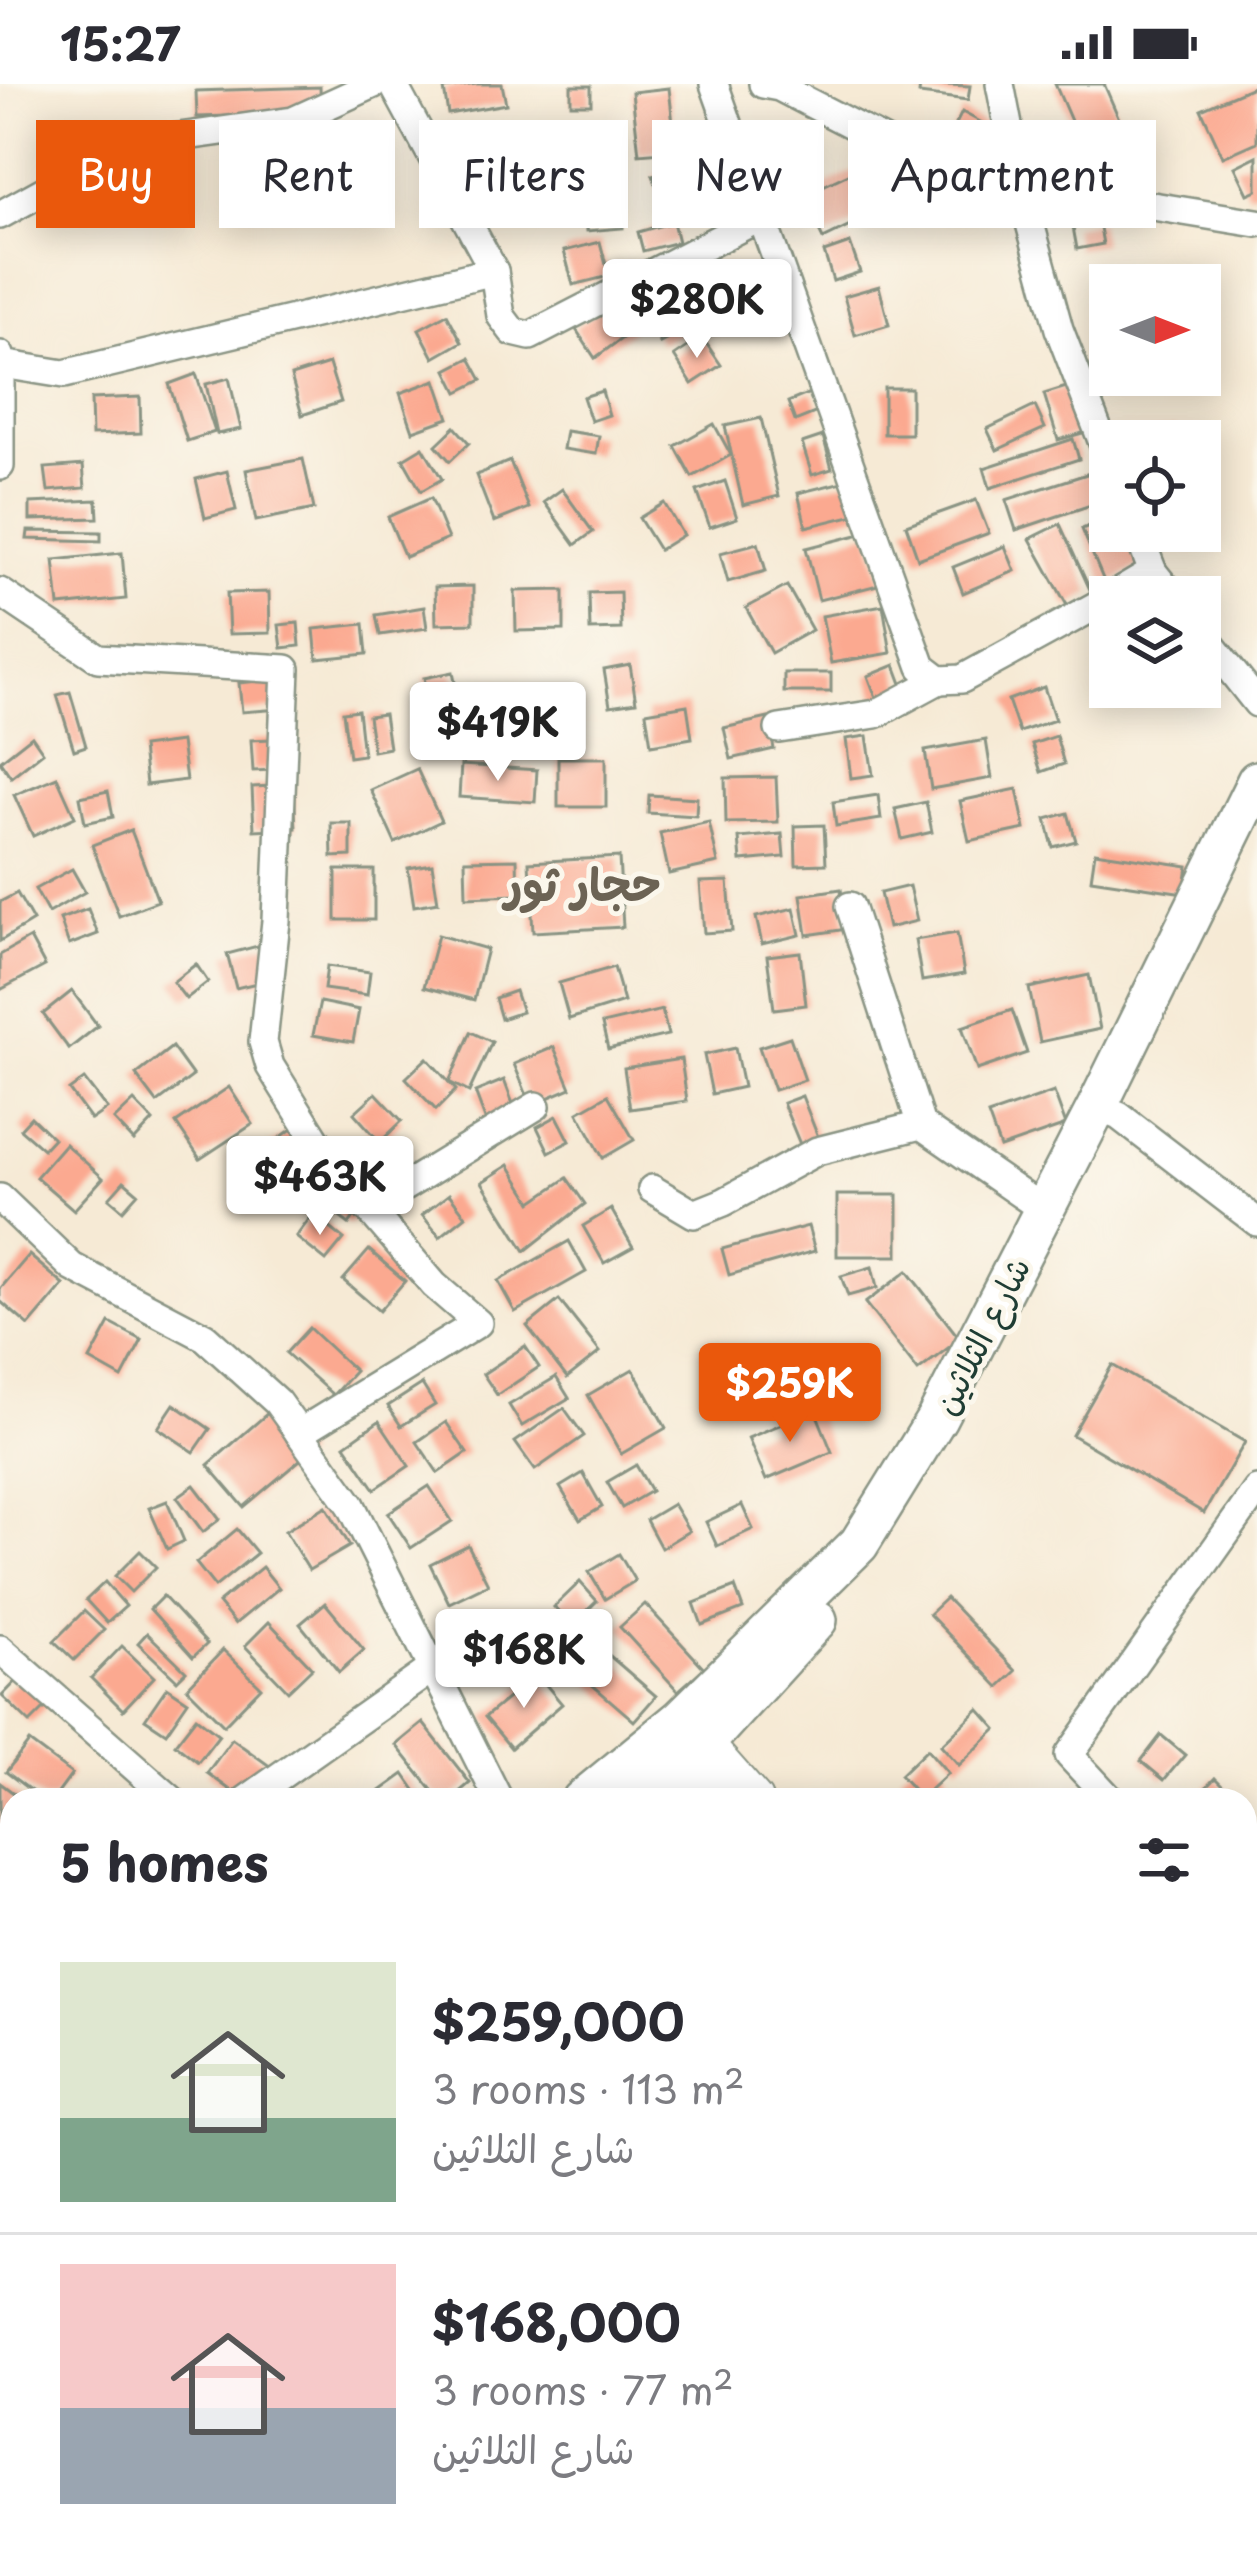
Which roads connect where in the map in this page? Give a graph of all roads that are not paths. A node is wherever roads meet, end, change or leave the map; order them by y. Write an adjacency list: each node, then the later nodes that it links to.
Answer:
1 (374, 84): 6 (street)
2 (393, 84): 16 (street)
3 (714, 84): 7 (street)
4 (763, 84): 9 (street)
5 (1000, 84): 8 (street)
6 (333, 94): 11 (street)
7 (727, 120)
8 (1007, 120)
9 (848, 123)
10 (1156, 208): 12 (street)
11 (0, 215)
12 (1257, 223)
13 (740, 228): 16 (street)
14 (765, 228): 27 (street)
15 (1031, 228): 18 (street)
16 (494, 271): 17 (street)
17 (1, 360): 19 (street)
18 (1094, 420)
19 (0, 466)
20 (1145, 552): 21 (street)
21 (1153, 572): 22 (street); 23 (street)
22 (1146, 576)
23 (1156, 576)
24 (0, 592): 38 (street)
25 (1089, 609): 27 (street)
26 (1221, 658): 28 (street)
27 (939, 680): 29 (street)
28 (1257, 703)
29 (779, 729)
30 (1257, 782): 34 (main road, شارع الثلاثين)
31 (1257, 837): 34 (main road, شارع الثلاثين)
32 (850, 906): 35 (street)
33 (536, 1106): 38 (street)
34 (1108, 1111): 39 (main road, شارع الثلاثين); 40 (street); 45 (main road, شارع الثلاثين)
35 (921, 1125): 36 (street); 39 (street)
36 (652, 1189)
37 (0, 1198): 41 (street)
38 (368, 1209): 41 (street)
39 (1044, 1210): 45 (main road, شارع الثلاثين)
40 (1257, 1222)
41 (299, 1433): 44 (street)
42 (1257, 1490): 53 (street)
43 (0, 1649): 46 (street)
44 (433, 1668): 47 (street); 48 (street)
45 (682, 1741): 49 (main road, شارع الثلاثين); 50 (main road, شارع الثلاثين); 51 (street); 52 (street)
46 (158, 1788)
47 (263, 1788)
48 (493, 1788)
49 (602, 1788)
50 (649, 1788)
51 (708, 1788)
52 (739, 1788)
53 (1100, 1788)

